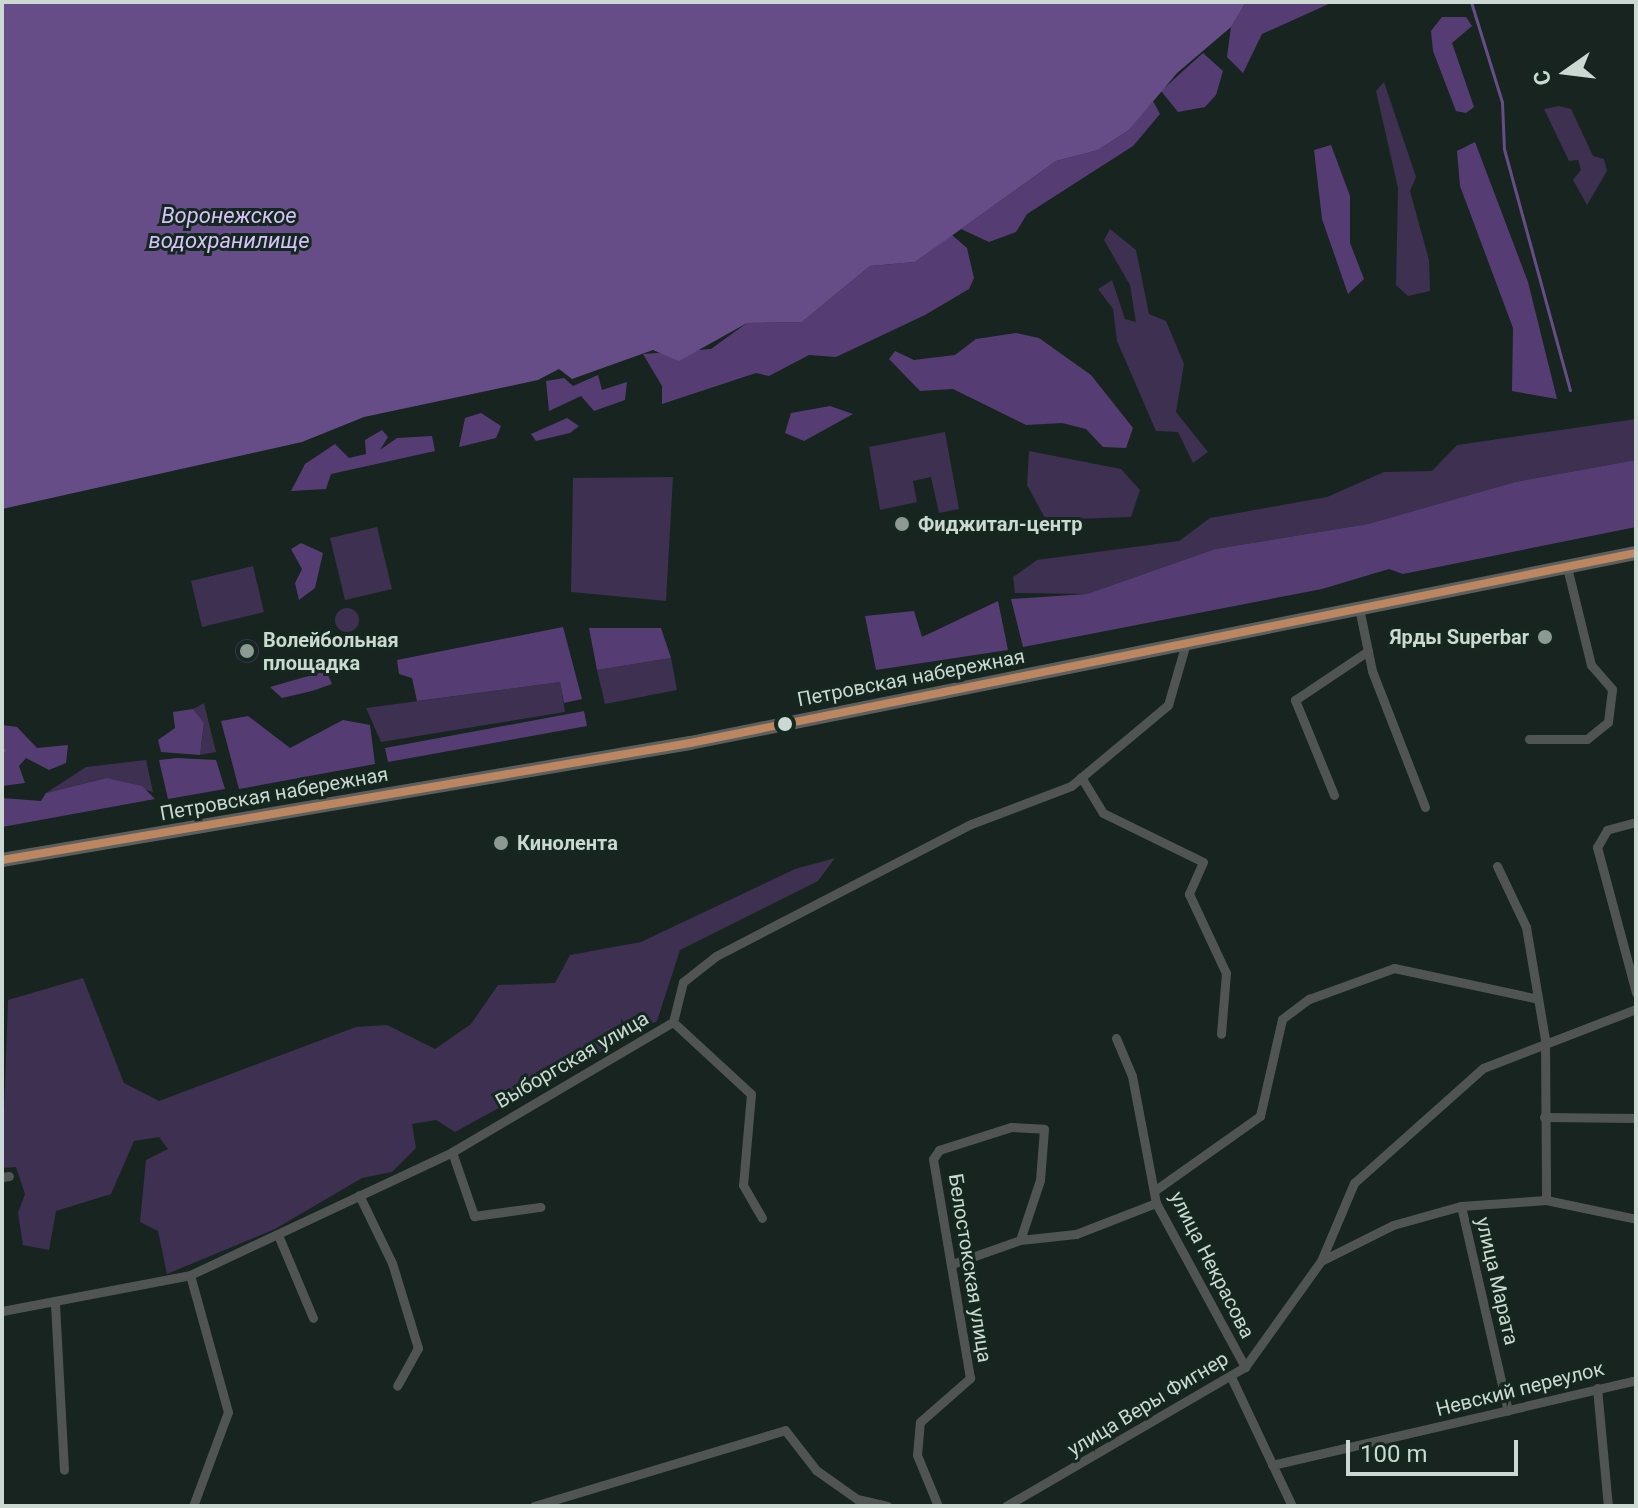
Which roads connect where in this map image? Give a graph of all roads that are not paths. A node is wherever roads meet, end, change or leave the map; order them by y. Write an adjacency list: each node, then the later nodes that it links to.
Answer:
1 (1636, 553): 2 (main road, Петровская набережная)
2 (1567, 567): 3 (main road, Петровская набережная); 6 (street)
3 (1359, 608): 4 (main road, Петровская набережная); 5 (street)
4 (1186, 643): 7 (street, Выборгская улица); 11 (main road, Петровская набережная)
5 (1368, 651): 8 (street); 9 (street)
6 (1529, 739)
7 (1081, 777): 16 (street, Выборгская улица); 17 (street)
8 (1334, 795)
9 (1425, 807)
10 (1636, 822): 13 (street)
11 (2, 860)
12 (1497, 866): 14 (street)
13 (1636, 993)
14 (1538, 999): 19 (street); 23 (street)
15 (1636, 1009): 19 (street, улица Веры Фигнер)
16 (673, 1022): 22 (street, Выборгская улица); 29 (street)
17 (1221, 1034)
18 (1116, 1038): 23 (street, улица Некрасова)
19 (1545, 1039): 20 (street); 33 (street, улица Веры Фигнер)
20 (1544, 1117): 21 (street); 25 (street)
21 (1636, 1118)
22 (452, 1152): 24 (street, Выборгская улица); 28 (street)
23 (1154, 1191): 26 (street, улица Некрасова)
24 (359, 1195): 31 (street, Выборгская улица); 42 (street)
25 (1546, 1200): 27 (street, улица Марата); 30 (street, улица Марата)
26 (1156, 1203): 32 (street); 39 (street, улица Некрасова)
27 (1461, 1206): 33 (street, улица Марата); 44 (street, улица Марата)
28 (540, 1207)
29 (762, 1218)
30 (1636, 1219)
31 (278, 1235): 35 (street, Выборгская улица); 38 (street)
32 (1020, 1240): 34 (street); 34 (street, Белостокская улица)
33 (1321, 1261): 39 (street, улица Веры Фигнер)
34 (952, 1264): 50 (street, Белостокская улица)
35 (190, 1275): 36 (street, Выборгская улица); 47 (street)
36 (55, 1304): 37 (street, Выборгская улица); 46 (street)
37 (2, 1311)
38 (313, 1318)
39 (1245, 1367): 40 (street, улица Веры Фигнер)
40 (1231, 1377): 45 (street); 51 (street, улица Веры Фигнер)
41 (1636, 1380): 43 (street, Невский переулок)
42 (397, 1386)
43 (1597, 1388): 44 (street, Невский переулок); 53 (street)
44 (1508, 1411): 45 (street, Невский переулок)
45 (1272, 1465): 52 (street)
46 (64, 1470)
47 (193, 1506)
48 (534, 1506): 49 (street)
49 (887, 1506)
50 (938, 1506)
51 (1006, 1506)
52 (1292, 1506)
53 (1608, 1506)

